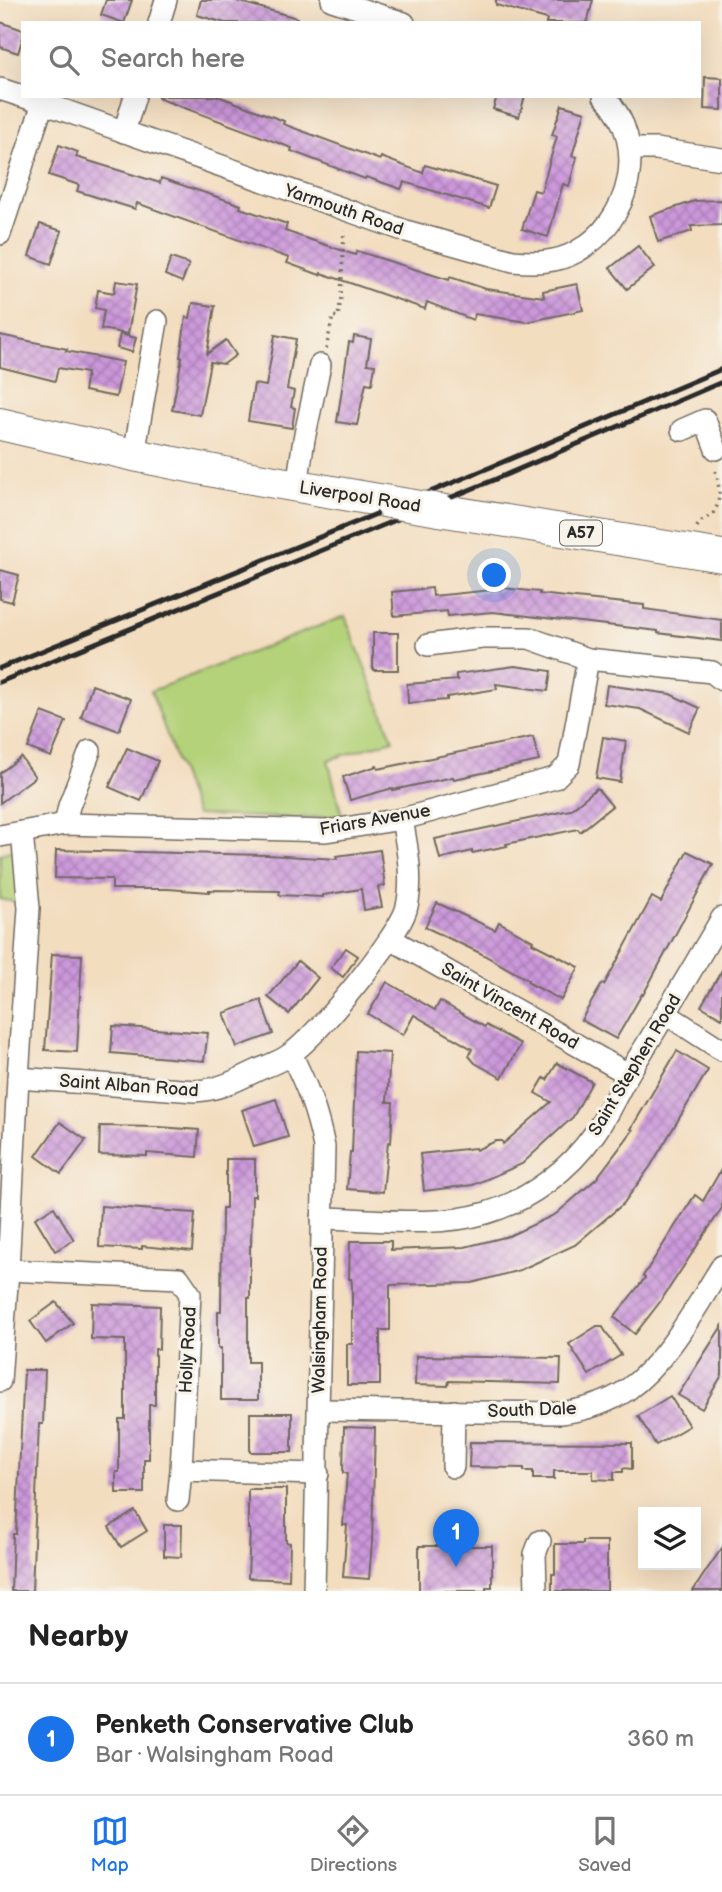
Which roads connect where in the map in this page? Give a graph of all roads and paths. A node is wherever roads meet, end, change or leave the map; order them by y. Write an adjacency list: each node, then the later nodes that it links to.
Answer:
1 (166, 0): 4 (street)
2 (332, 0): 3 (street)
3 (393, 13)
4 (160, 21)
5 (0, 89): 6 (street, Yarmouth Road)
6 (21, 96)
7 (28, 98): 10 (street, Yarmouth Road)
8 (134, 98): 11 (street)
9 (605, 98): 12 (street)
10 (43, 103): 11 (street, Yarmouth Road); 15 (street)
11 (124, 132): 14 (street, Yarmouth Road)
12 (630, 149): 13 (street); 14 (street, Yarmouth Road)
13 (722, 159)
14 (345, 211): 17 (path)
15 (3, 237)
16 (158, 321): 22 (street)
17 (320, 365): 23 (street)
18 (714, 417): 20 (street); 21 (street)
19 (0, 424): 22 (highway, Liverpool Road / A57)
20 (682, 430)
21 (716, 449)
22 (134, 455): 23 (highway, Liverpool Road / A57)
23 (297, 486): 26 (highway, Liverpool Road / A57, bridge)
24 (720, 489): 25 (path)
25 (697, 527)
26 (722, 556)
27 (428, 645): 28 (street)
28 (588, 659): 29 (street); 31 (street, Friars Avenue)
29 (722, 680)
30 (90, 751): 32 (street)
31 (402, 820): 32 (street, Friars Avenue); 36 (street, Saint Alban Road)
32 (65, 824): 33 (street, Friars Avenue)
33 (22, 832): 34 (street, Friars Avenue); 41 (street)
34 (0, 836)
35 (722, 918): 37 (street, Saint Stephen Road)
36 (391, 939): 39 (street, Saint Alban Road); 40 (street, Saint Vincent Road)
37 (666, 1014): 38 (street); 40 (street, Saint Stephen Road)
38 (722, 1050)
39 (291, 1055): 41 (street, Saint Alban Road); 42 (street, Walsingham Road)
40 (628, 1074): 42 (street, Saint Stephen Road)
41 (18, 1078): 44 (street)
42 (322, 1218): 46 (street, Walsingham Road)
43 (722, 1266): 47 (street, South Dale)
44 (8, 1270): 45 (street); 49 (street, Holly Road)
45 (0, 1381)
46 (319, 1410): 47 (street, South Dale); 50 (street, Walsingham Road)
47 (454, 1411): 48 (street)
48 (453, 1466)
49 (181, 1470): 50 (street); 51 (street, Holly Road)
50 (318, 1474): 53 (street, Walsingham Road)
51 (177, 1500)
52 (540, 1541): 54 (street)
53 (314, 1591)
54 (536, 1591)

